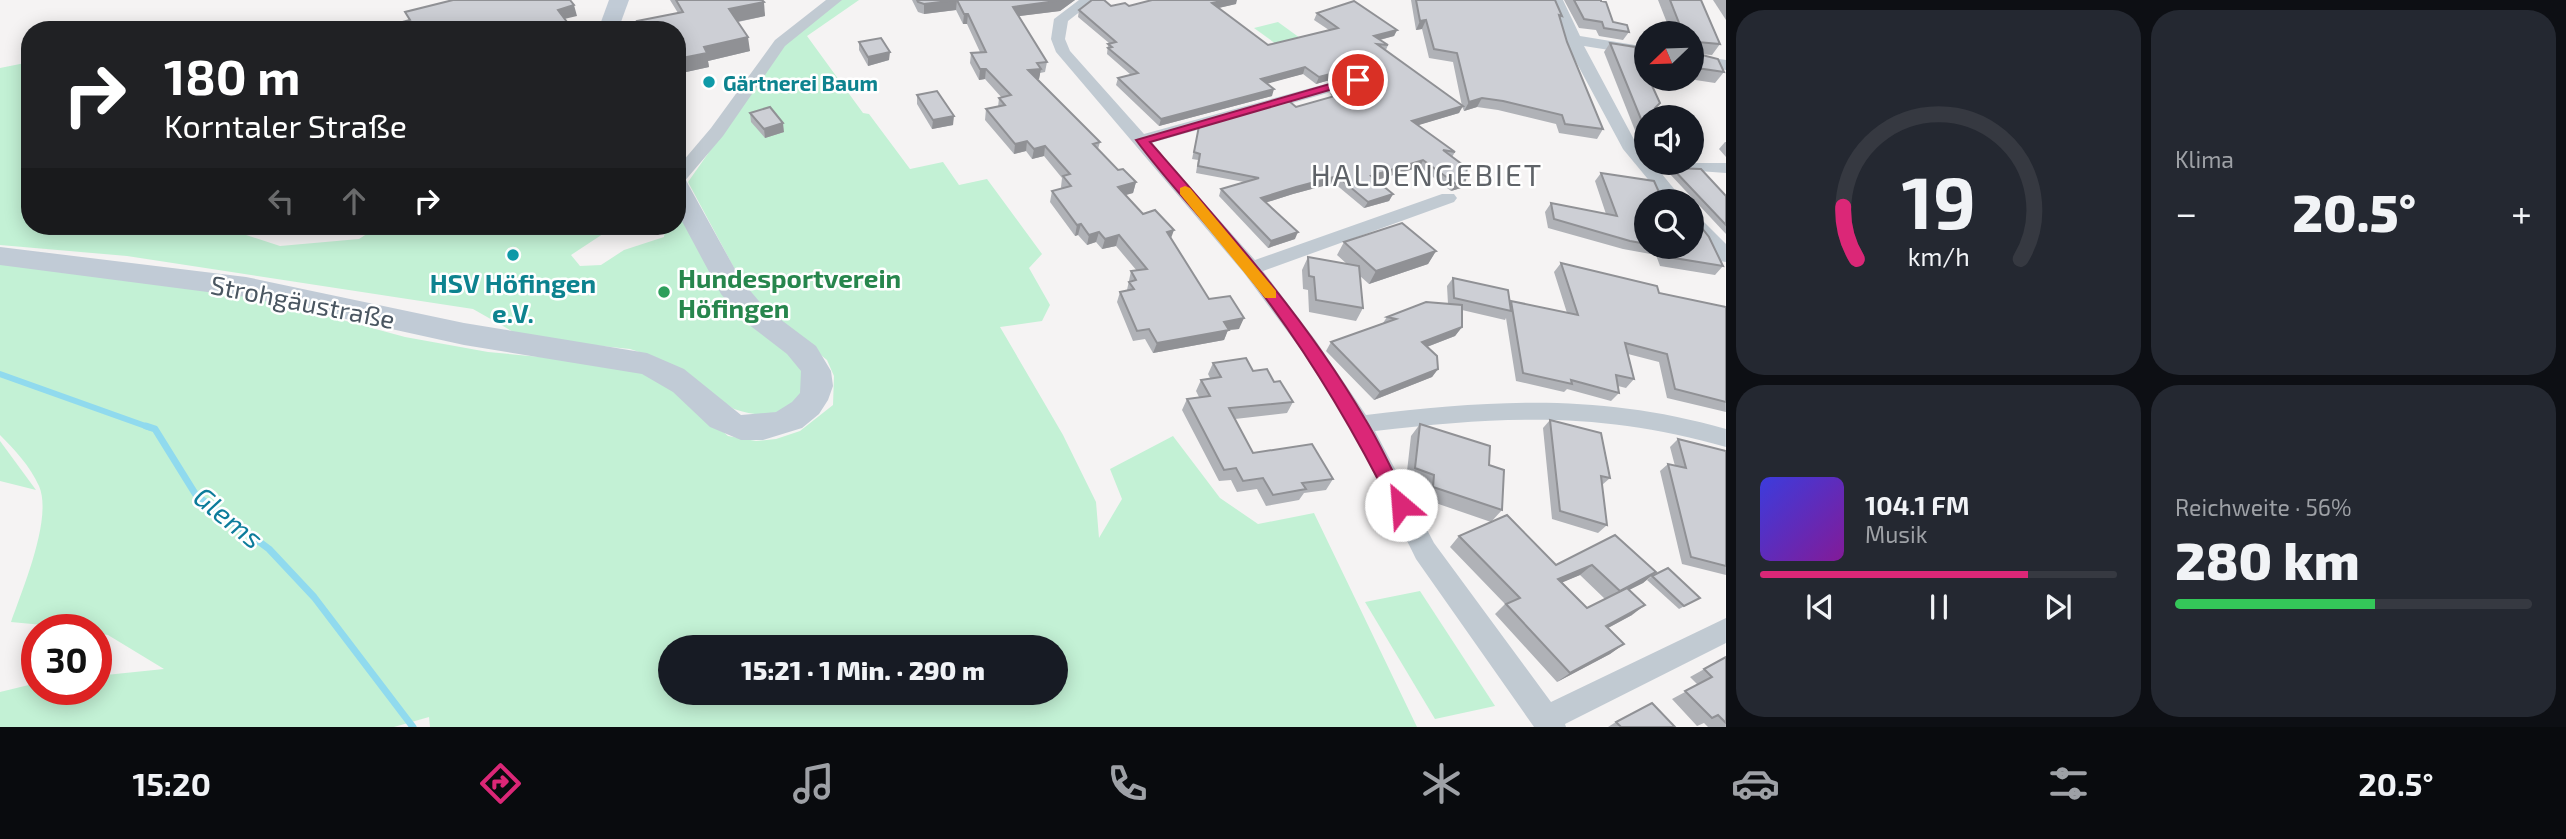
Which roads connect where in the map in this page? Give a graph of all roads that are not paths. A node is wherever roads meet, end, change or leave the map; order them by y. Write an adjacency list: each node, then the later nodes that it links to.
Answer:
1 (619, 0): 5 (main road)
2 (835, 0): 14 (street)
3 (1087, 0): 11 (street)
4 (1556, 0): 6 (street)
5 (611, 21)
6 (1575, 40): 7 (street); 12 (street)
7 (1634, 50)
8 (1704, 62): 9 (street)
9 (1726, 65)
10 (1358, 80): 11 (street)
11 (1142, 140): 23 (street)
12 (1634, 151)
13 (1704, 166): 15 (street)
14 (686, 168)
15 (1726, 168)
16 (1652, 175): 17 (street)
17 (1664, 189)
18 (1448, 198): 23 (street)
19 (686, 203): 22 (main road, Strohgäustraße)
20 (1704, 233): 21 (street)
21 (1726, 256)
22 (0, 257)
23 (1251, 268): 24 (street)
24 (1360, 424): 25 (street); 27 (street)
25 (1726, 438)
26 (1726, 630): 27 (street)
27 (1549, 723)

